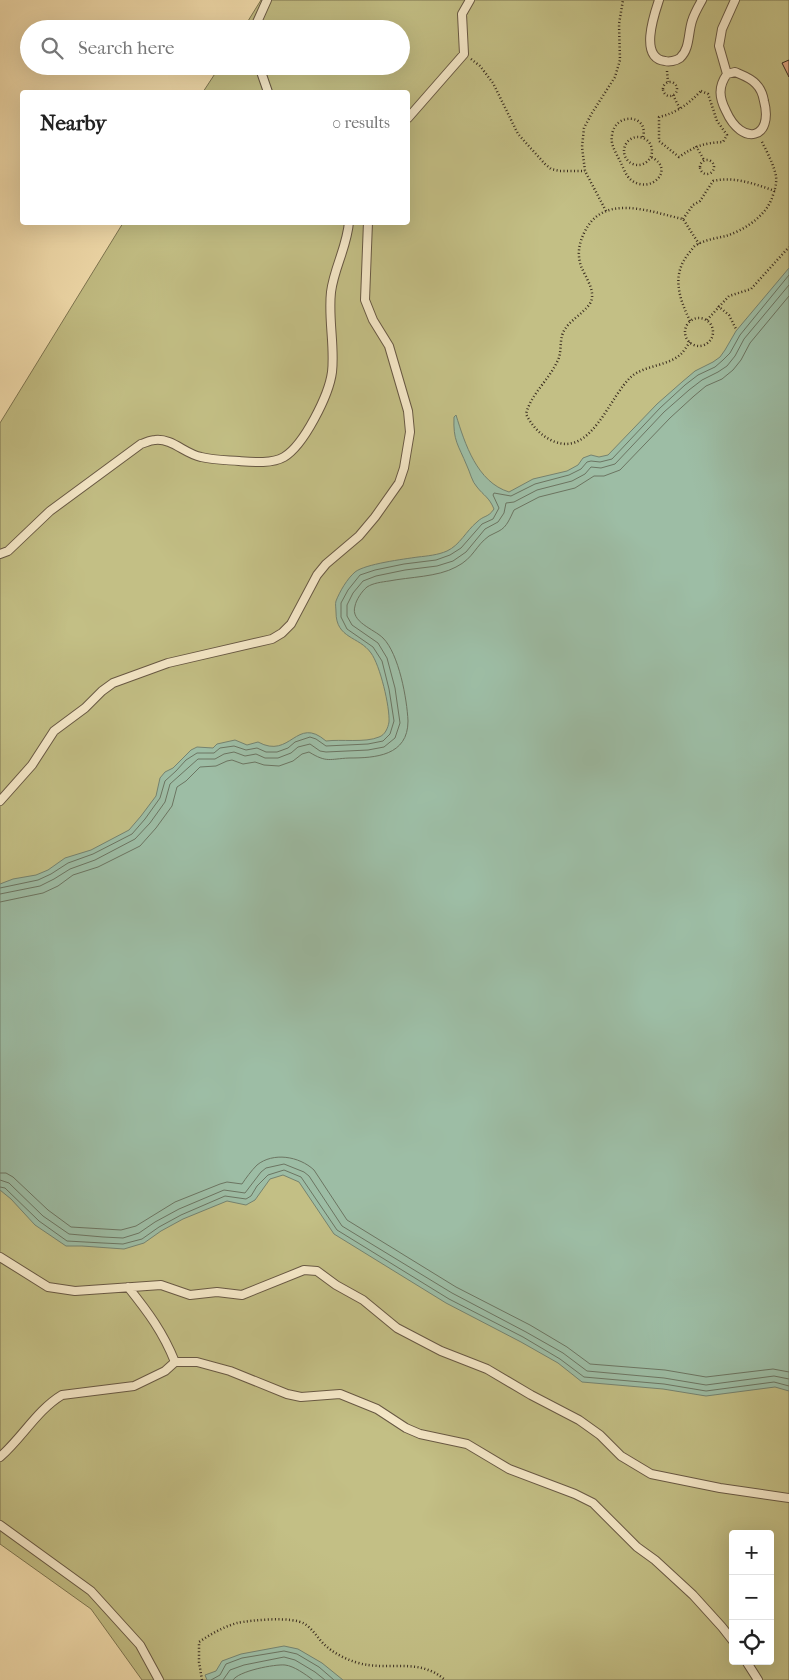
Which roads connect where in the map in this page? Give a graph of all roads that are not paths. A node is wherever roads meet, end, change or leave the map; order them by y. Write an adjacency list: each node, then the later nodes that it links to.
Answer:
1 (267, 0): 6 (lane)
2 (470, 0): 10 (lane)
3 (659, 0): 4 (lane)
4 (702, 0)
5 (735, 0): 7 (lane)
6 (258, 20)
7 (727, 74): 7 (lane)
8 (262, 75): 9 (lane)
9 (267, 90)
10 (410, 116)
11 (349, 225): 13 (lane)
12 (368, 225): 14 (lane)
13 (0, 554)
14 (0, 801)
15 (0, 1257): 16 (lane)
16 (128, 1286): 17 (lane); 19 (lane)
17 (175, 1362): 18 (lane); 21 (lane)
18 (0, 1457)
19 (789, 1498)
20 (0, 1524): 23 (lane)
21 (729, 1636)
22 (749, 1665): 24 (lane)
23 (159, 1680)
24 (758, 1680)

